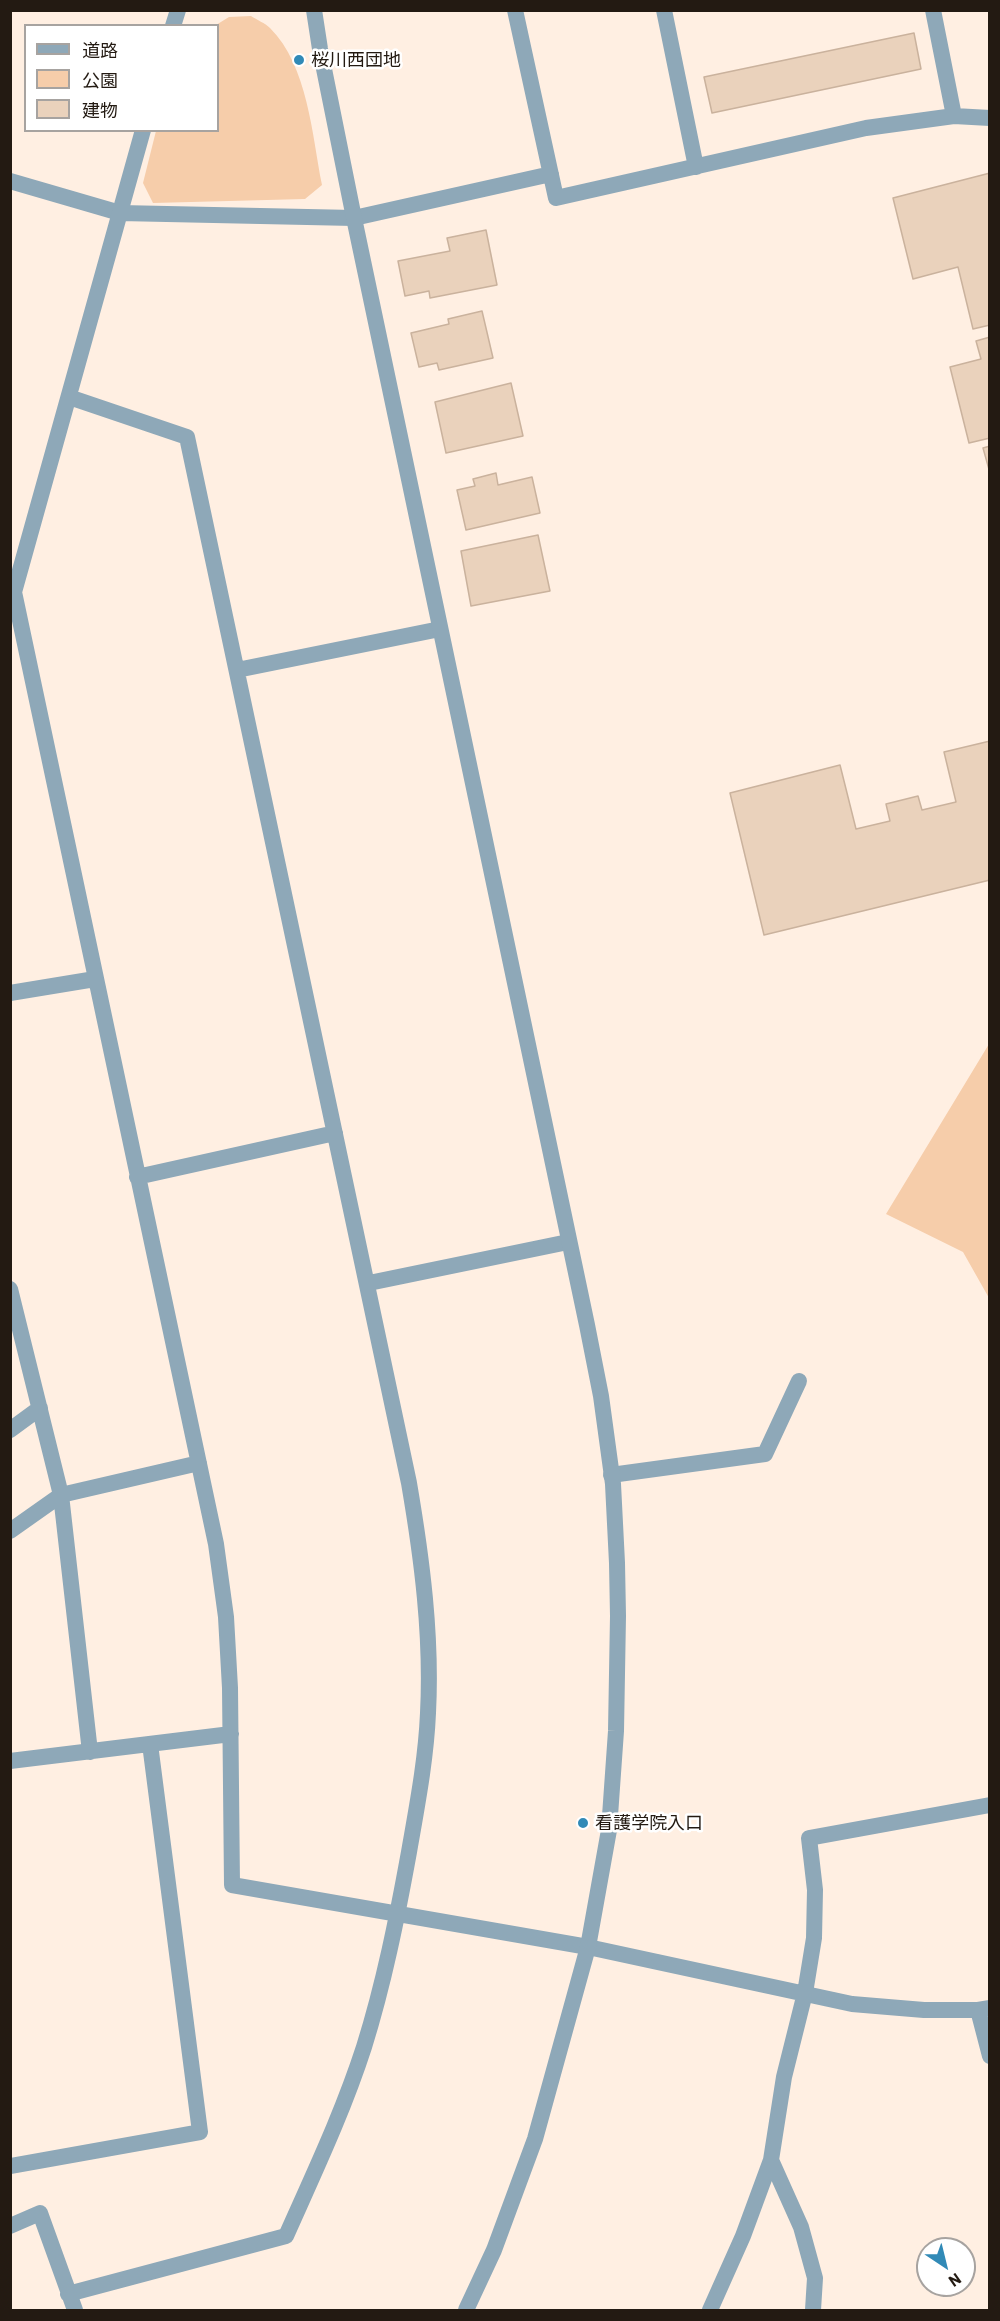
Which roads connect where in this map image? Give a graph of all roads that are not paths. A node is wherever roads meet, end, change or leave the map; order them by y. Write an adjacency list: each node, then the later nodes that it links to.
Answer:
1 (314, 10): 12 (street)
2 (515, 10): 9 (street)
3 (664, 10): 8 (street)
4 (933, 10): 5 (street)
5 (954, 116): 6 (street); 8 (street)
6 (990, 118)
7 (142, 132): 11 (street)
8 (696, 167): 9 (street)
9 (551, 174): 12 (street)
10 (10, 181): 11 (street)
11 (120, 213): 12 (street); 13 (street)
12 (354, 218): 14 (street)
13 (69, 397): 15 (street); 16 (street)
14 (440, 629): 15 (street); 20 (street)
15 (237, 670): 18 (street)
16 (95, 979): 17 (street); 19 (street)
17 (10, 993)
18 (335, 1133): 19 (street); 21 (street)
19 (137, 1177): 26 (street)
20 (568, 1242): 21 (street); 27 (street)
21 (369, 1283): 35 (street)
22 (10, 1289): 24 (street)
23 (799, 1381): 27 (street)
24 (40, 1408): 25 (street); 28 (street)
25 (10, 1430)
26 (199, 1463): 28 (street); 30 (street)
27 (612, 1475): 36 (street)
28 (61, 1495): 29 (street); 32 (street)
29 (10, 1531)
30 (231, 1734): 31 (street); 35 (street)
31 (150, 1744): 32 (street); 41 (street)
32 (90, 1752): 33 (street)
33 (10, 1761)
34 (990, 1805): 37 (street)
35 (398, 1914): 36 (street); 43 (street)
36 (588, 1947): 37 (street); 45 (street)
37 (805, 1994): 38 (street); 40 (street)
38 (984, 2009): 39 (street)
39 (990, 2056)
40 (771, 2160): 46 (street); 47 (street)
41 (10, 2166)
42 (12, 2220): 43 (street)
43 (68, 2294): 44 (street)
44 (75, 2310)
45 (466, 2310)
46 (710, 2310)
47 (813, 2310)

